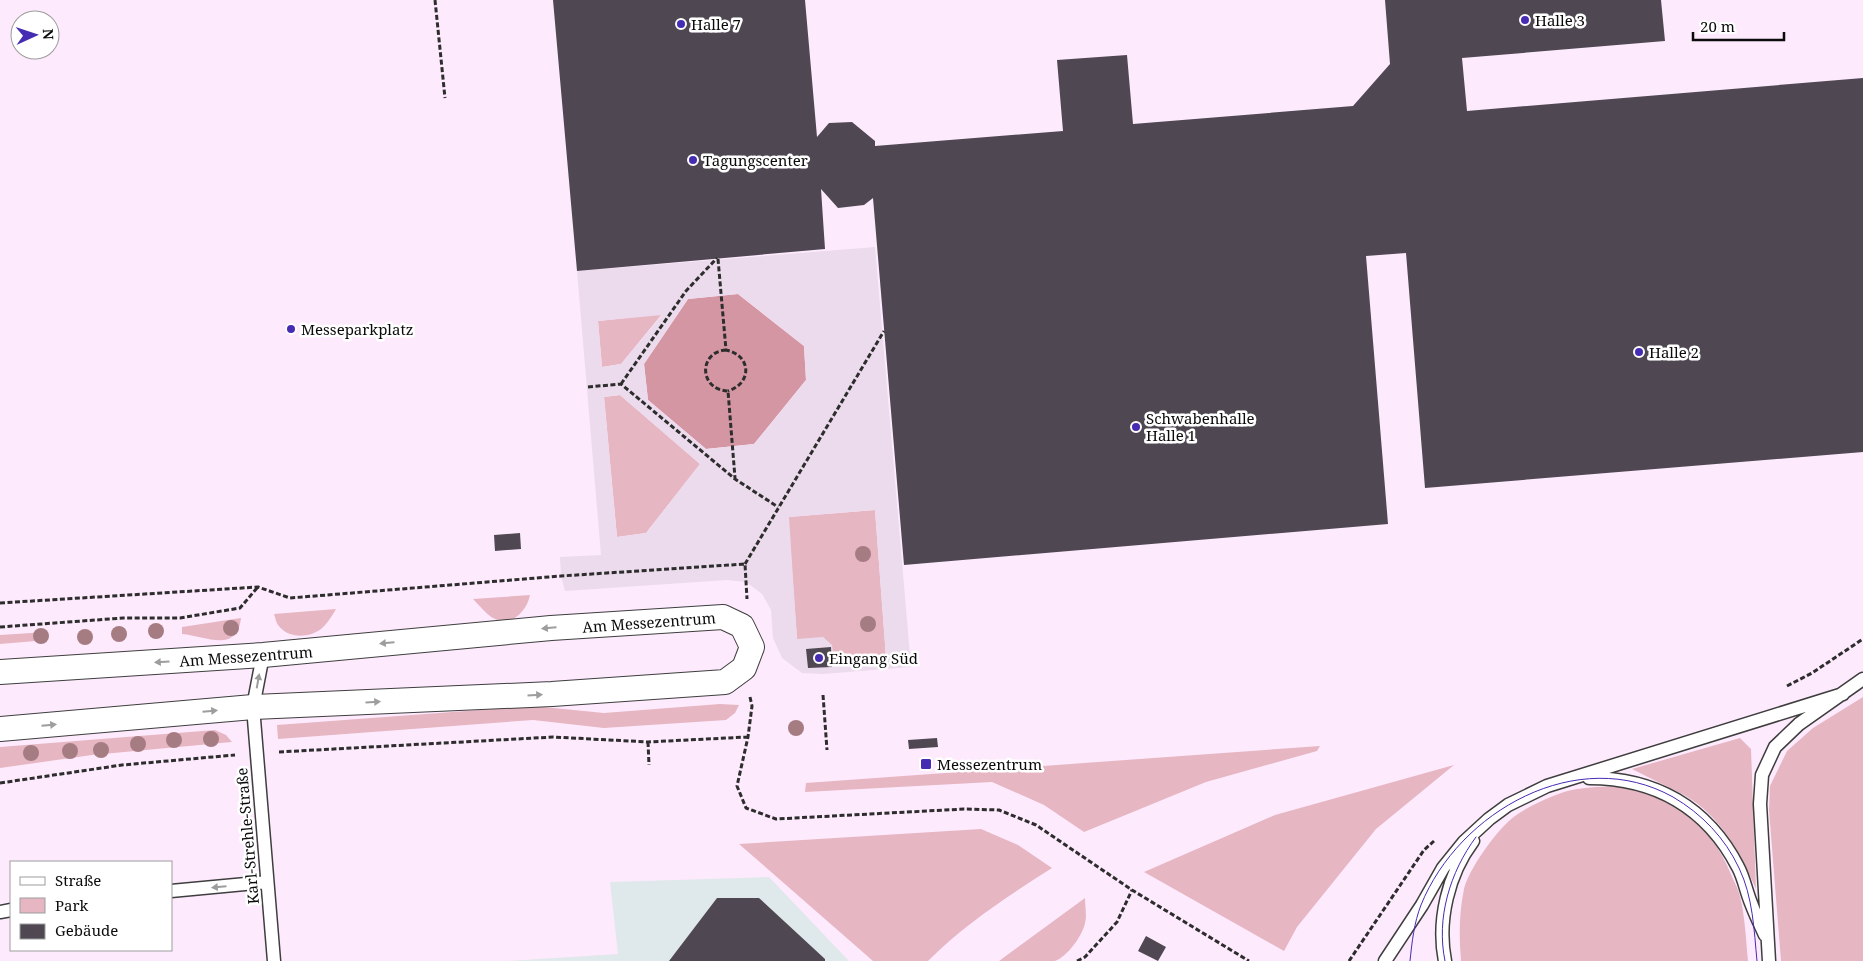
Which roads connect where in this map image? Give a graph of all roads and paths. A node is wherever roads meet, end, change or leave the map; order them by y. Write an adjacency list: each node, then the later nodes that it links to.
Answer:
1 (435, 0): 2 (path)
2 (444, 98)
3 (884, 331): 9 (path)
4 (726, 350): 5 (path); 7 (path); 7 (path)
5 (621, 384): 6 (path); 8 (path)
6 (588, 387)
7 (728, 391): 8 (path)
8 (735, 479): 9 (path)
9 (778, 507): 10 (path)
10 (745, 564): 11 (path); 12 (path)
11 (258, 587): 13 (path); 14 (path)
12 (747, 600)
13 (0, 603)
14 (0, 627)
15 (263, 655): 16 (street, Am Messezentrum, one-way to 15); 17 (street, Am Messezentrum, one-way to 17); 21 (lane, Karl-Strehle-Straße, one-way to 15)
16 (744, 668): 21 (street, one-way to 16); 23 (path)
17 (0, 672)
18 (1863, 680): 19 (lane)
19 (1842, 694): 28 (lane); 34 (lane)
20 (823, 695): 25 (path)
21 (253, 707): 22 (street, one-way to 21); 26 (lane, Karl-Strehle-Straße)
22 (0, 730)
23 (748, 737): 24 (path); 32 (path)
24 (648, 742): 26 (path); 27 (path)
25 (827, 750)
26 (257, 754): 29 (path); 31 (lane, Karl-Strehle-Straße)
27 (649, 765)
28 (1567, 781): 30 (lane); 34 (lane)
29 (0, 783)
30 (1528, 794): 39 (lane); 40 (lane)
31 (268, 882): 33 (lane, one-way to 33); 36 (lane, Karl-Strehle-Straße)
32 (1132, 890): 35 (path); 38 (path)
33 (172, 891)
34 (1768, 941): 41 (lane)
35 (1085, 959): 37 (path)
36 (274, 961)
37 (1077, 961)
38 (1249, 961)
39 (1385, 961)
40 (1445, 961)
41 (1769, 961)

